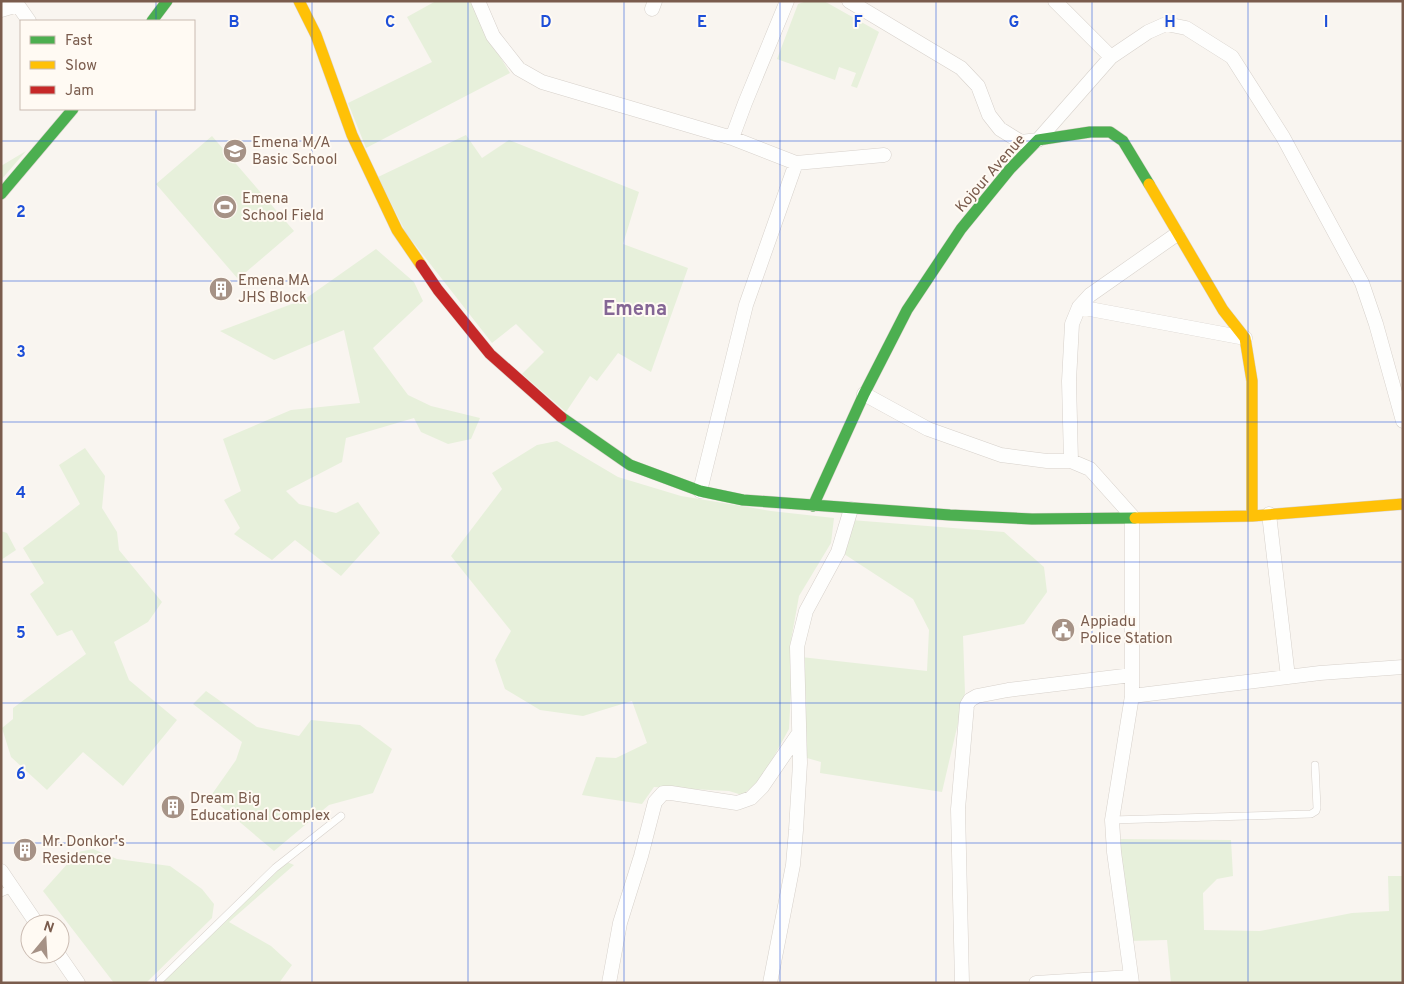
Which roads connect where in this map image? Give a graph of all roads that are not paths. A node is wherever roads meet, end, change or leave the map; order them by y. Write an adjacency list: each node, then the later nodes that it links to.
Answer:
1 (167, 1): 10 (street)
2 (299, 1): 24 (street)
3 (478, 1): 13 (street)
4 (788, 1): 13 (street)
5 (849, 1): 14 (street)
6 (1054, 1): 11 (street)
7 (16, 3): 8 (street); 9 (street)
8 (1, 10)
9 (28, 20)
10 (153, 20)
11 (1111, 57): 14 (street); 22 (street)
12 (72, 110): 17 (street)
13 (732, 138): 16 (street)
14 (1038, 140): 18 (street, Kojour Avenue); 21 (street, Kojour Avenue)
15 (884, 155): 16 (street)
16 (796, 163): 24 (street)
17 (1, 194)
18 (1178, 234): 19 (street); 20 (street, Kojour Avenue)
19 (1079, 307): 20 (street); 23 (street)
20 (1245, 338): 30 (street)
21 (864, 394): 23 (street); 26 (street, Kojour Avenue)
22 (1403, 421)
23 (1071, 461): 29 (street)
24 (700, 491): 26 (street)
25 (1403, 504): 28 (street)
26 (813, 506): 27 (street)
27 (851, 509): 29 (street); 35 (street)
28 (1269, 514): 30 (street); 33 (street)
29 (1132, 516): 30 (street); 32 (street)
30 (1252, 516)
31 (1403, 667): 33 (street)
32 (1132, 675): 34 (street); 48 (street)
33 (1288, 677): 34 (street)
34 (1132, 696): 38 (street)
35 (799, 733): 46 (street); 47 (street)
36 (1315, 765): 38 (lane)
37 (341, 816): 45 (lane)
38 (1112, 820): 43 (street)
39 (1, 871): 40 (street)
40 (7, 890): 41 (street)
41 (28, 914)
42 (65, 964): 44 (street)
43 (1132, 980): 49 (street)
44 (78, 983)
45 (157, 983)
46 (609, 983)
47 (770, 983)
48 (962, 983)
49 (1036, 983)

